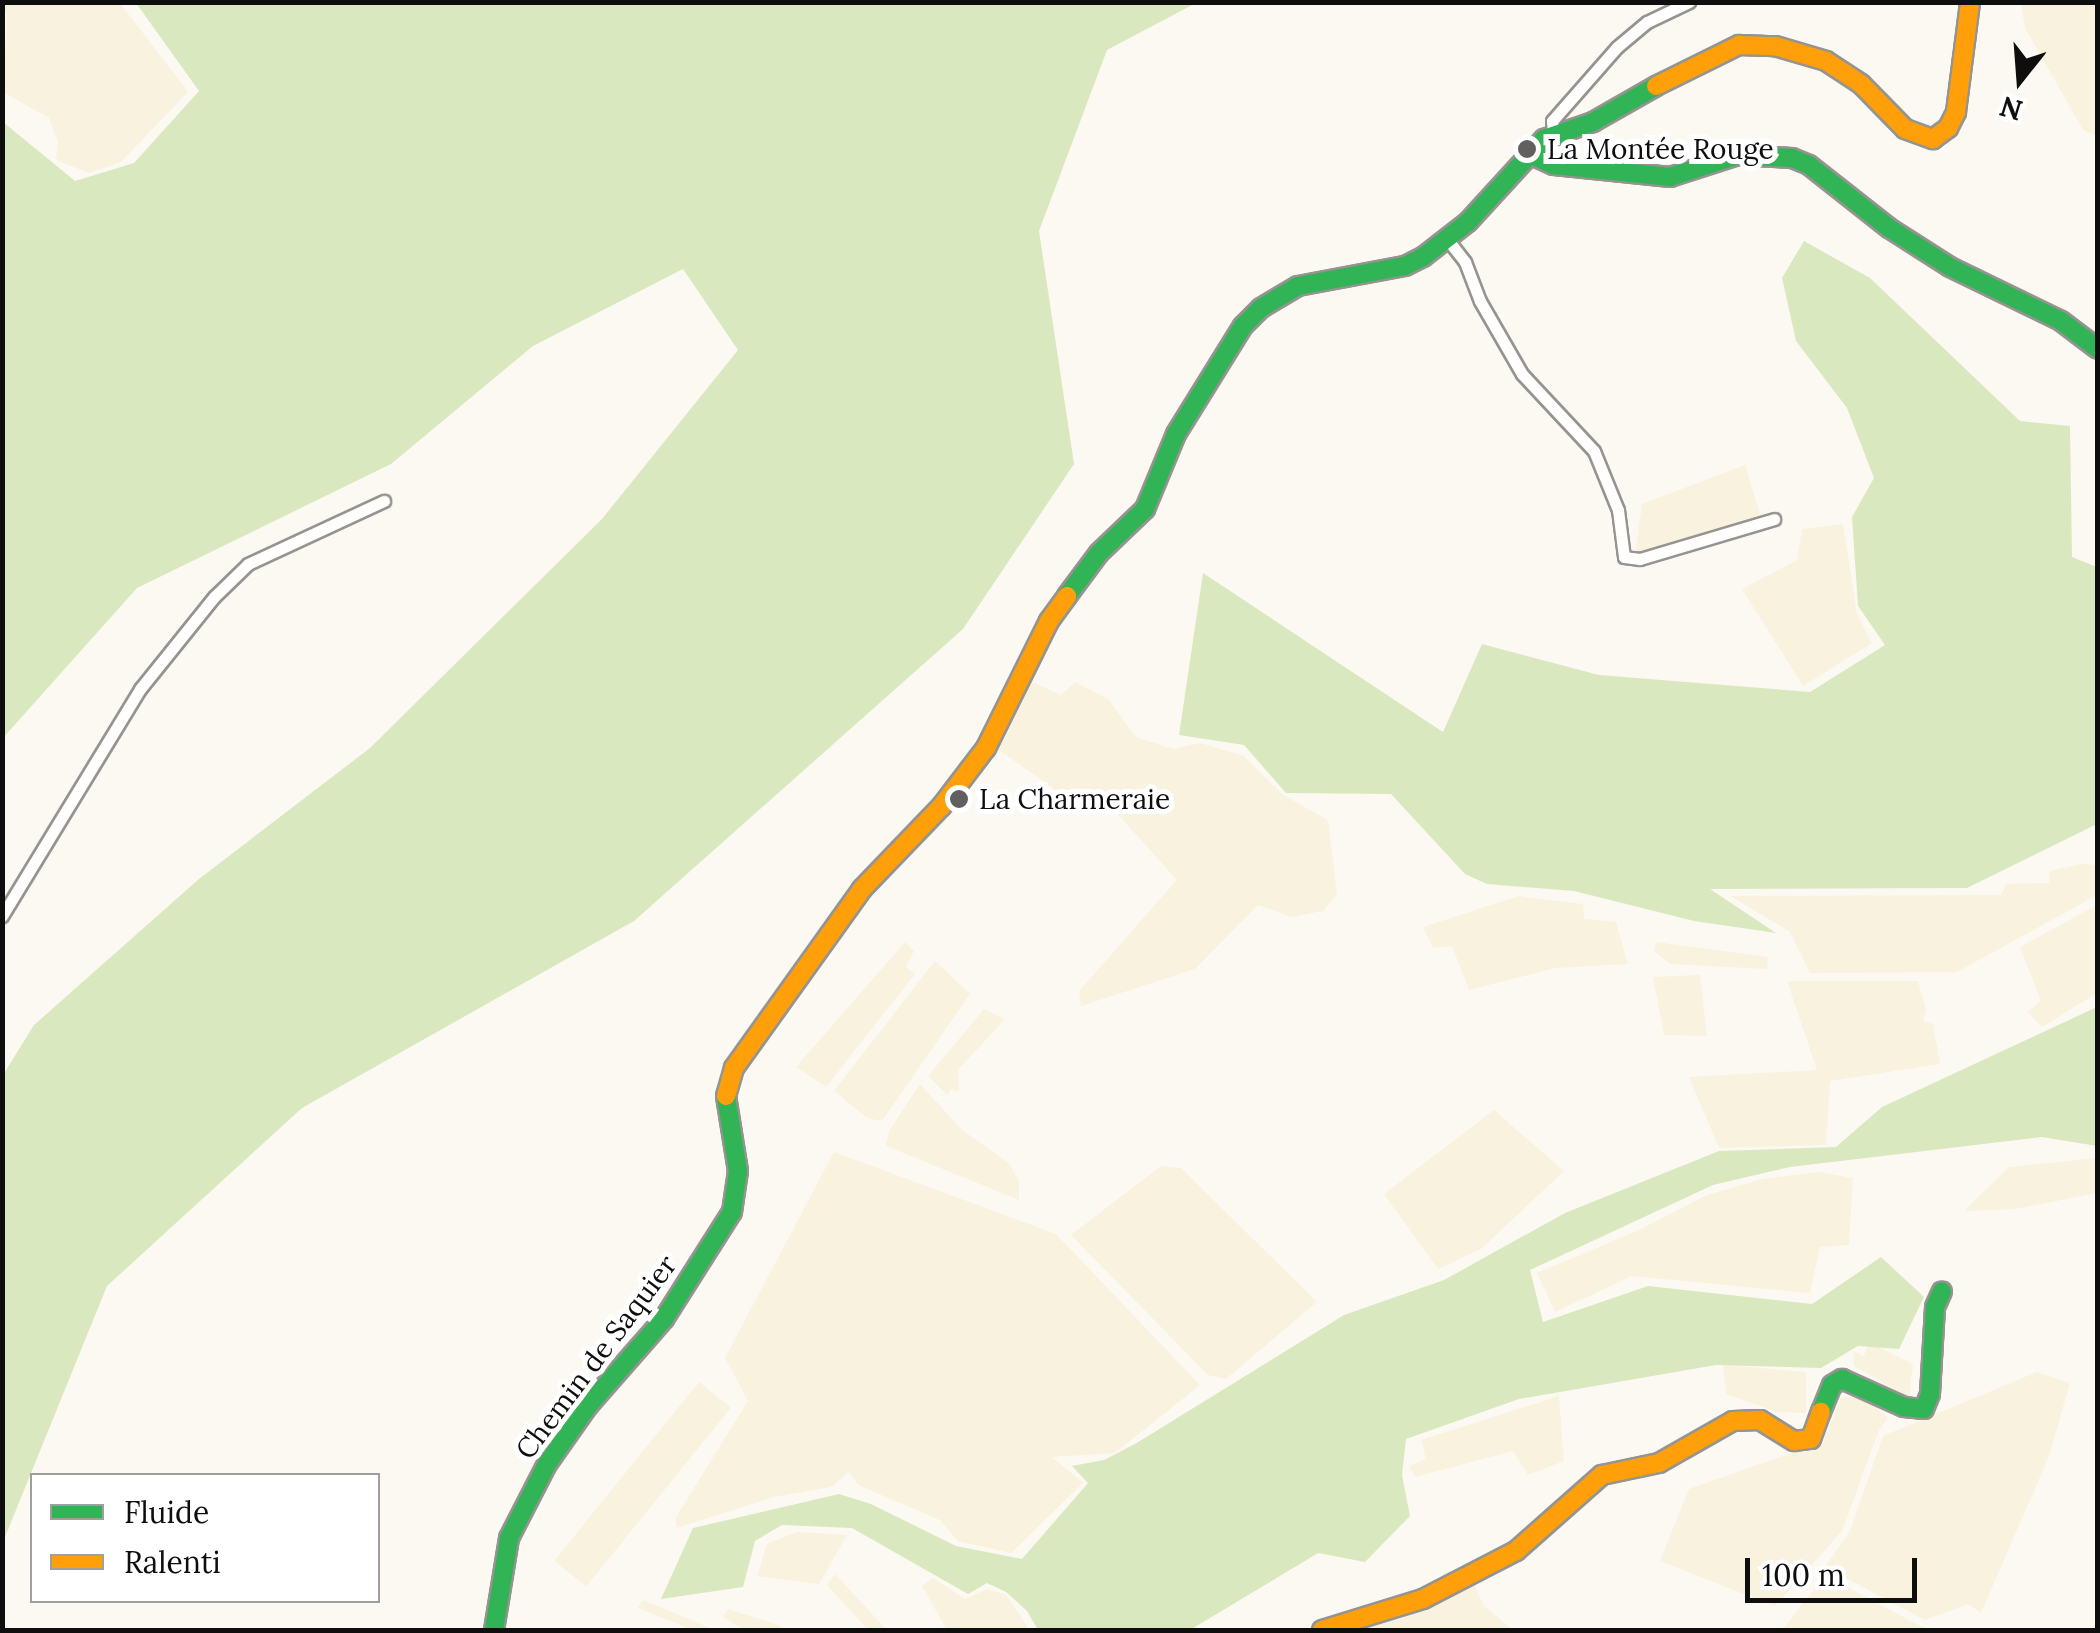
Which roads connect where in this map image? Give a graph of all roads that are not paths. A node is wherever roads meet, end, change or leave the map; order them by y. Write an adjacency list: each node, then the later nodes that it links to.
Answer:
1 (1689, 2): 3 (street)
2 (1970, 2): 3 (street, Chemin de Saquier)
3 (1553, 134): 4 (street, Chemin de Saquier)
4 (1530, 154): 5 (street, Chemin de Saquier); 6 (street)
5 (1448, 240): 8 (street); 11 (street, Chemin de Saquier)
6 (2098, 349)
7 (384, 501): 9 (street)
8 (1774, 520)
9 (2, 916)
10 (1942, 1291): 12 (street)
11 (494, 1630)
12 (1322, 1630)

